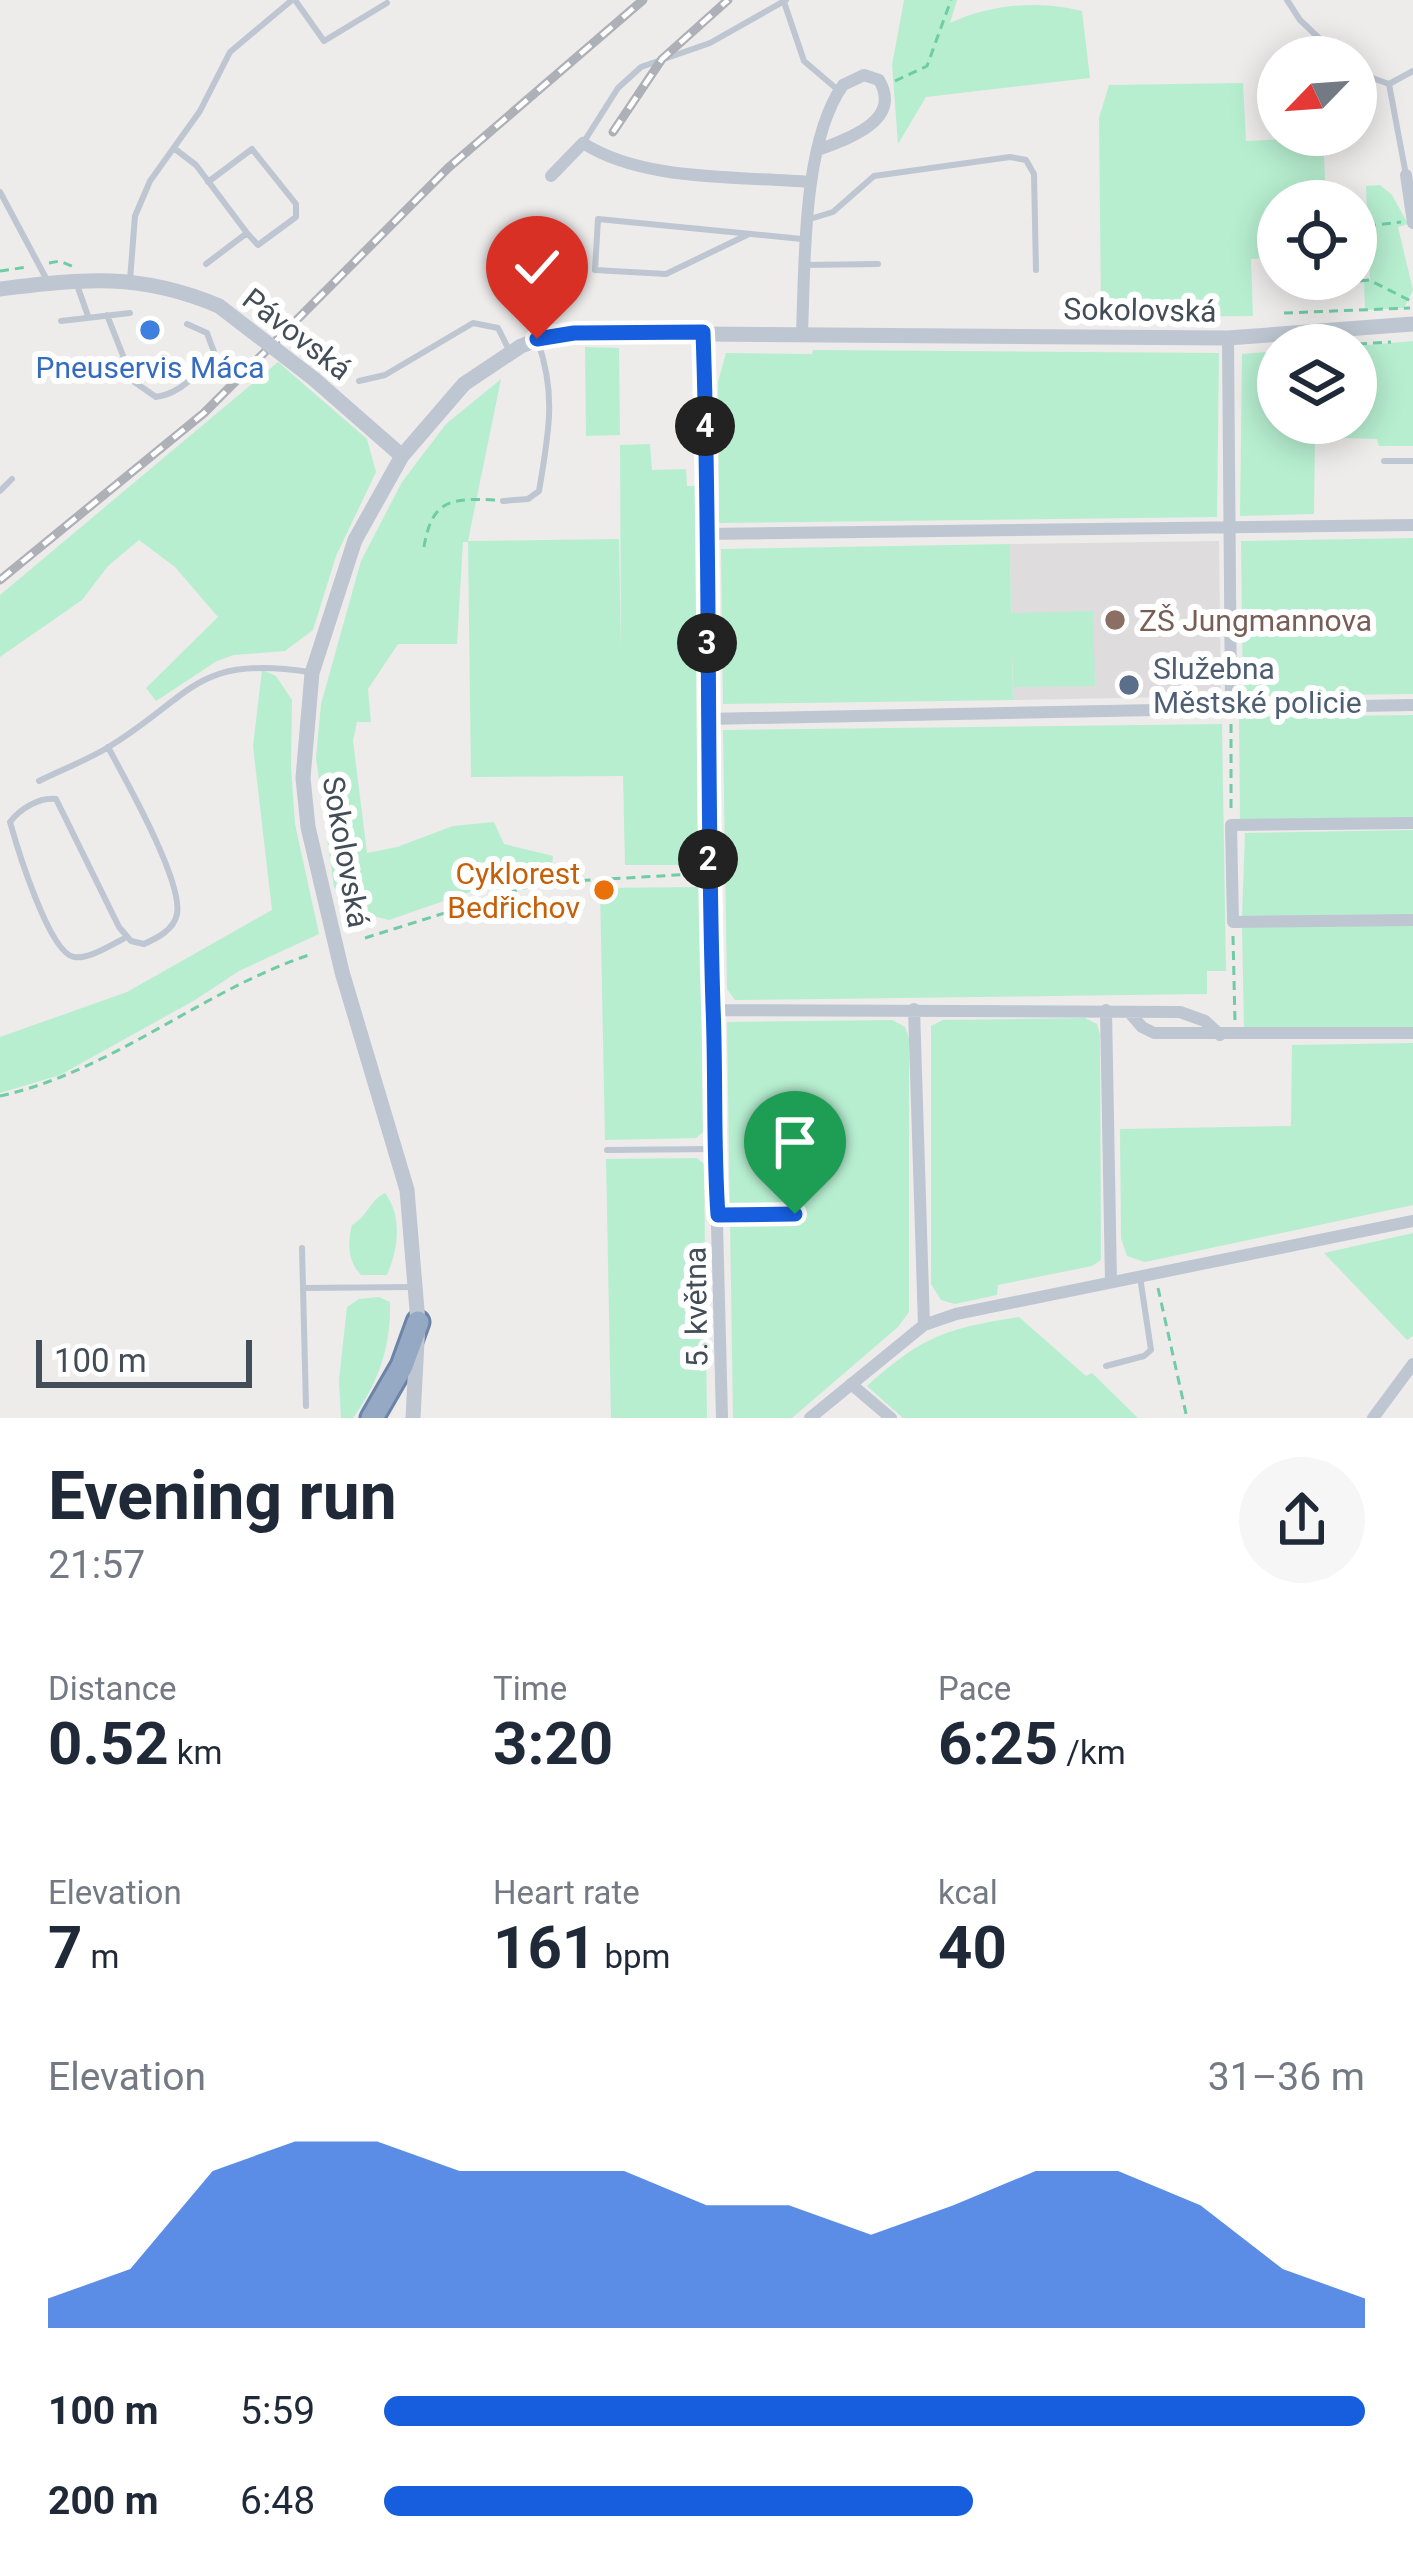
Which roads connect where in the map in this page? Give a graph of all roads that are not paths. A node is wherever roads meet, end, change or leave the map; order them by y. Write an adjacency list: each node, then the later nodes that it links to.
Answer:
1 (293, 0): 4 (lane); 11 (lane)
2 (1287, 0): 5 (lane)
3 (785, 1): 9 (lane); 10 (lane)
4 (387, 3)
5 (1317, 36)
6 (1413, 71): 8 (lane)
7 (1377, 80): 8 (lane)
8 (1389, 84): 13 (lane)
9 (838, 90): 12 (street); 12 (street)
10 (583, 143): 14 (street); 16 (street)
11 (175, 148): 15 (lane); 27 (lane)
12 (818, 150): 16 (street)
13 (1406, 175): 19 (street)
14 (551, 176)
15 (208, 182): 20 (lane); 20 (lane)
16 (810, 182): 18 (street)
17 (0, 192): 29 (lane)
18 (806, 219): 22 (street); 26 (lane)
19 (1413, 222)
20 (247, 233): 23 (lane)
21 (749, 234): 21 (lane); 22 (lane)
22 (806, 239): 25 (street)
23 (206, 264)
24 (878, 264): 25 (lane)
25 (805, 265): 38 (street)
26 (1036, 271)
27 (130, 280): 28 (street, Pávovská); 43 (street, Pávovská, bridge)
28 (76, 281): 29 (street, Pávovská); 34 (lane)
29 (49, 283): 30 (street, Pávovská)
30 (0, 290)
31 (1412, 311): 39 (street, Sokolovská)
32 (130, 313): 33 (lane)
33 (107, 315): 34 (lane); 36 (lane)
34 (88, 316): 35 (lane)
35 (61, 321)
36 (187, 324)
37 (703, 332): 38 (street, Sokolovská); 40 (street, Sokolovská); 51 (street, 5. května)
38 (802, 333): 39 (street, Sokolovská)
39 (1228, 338): 50 (street)
40 (537, 339): 41 (street, Sokolovská); 48 (lane)
41 (510, 352): 42 (lane); 43 (street, Sokolovská)
42 (358, 381)
43 (402, 456): 52 (street, Sokolovská)
44 (1384, 461): 45 (lane)
45 (1413, 461)
46 (12, 479): 47 (lane)
47 (0, 491)
48 (503, 501)
49 (1413, 525): 50 (street)
50 (1232, 528): 51 (street); 54 (street)
51 (706, 534): 55 (street, 5. května)
52 (313, 673): 56 (lane); 75 (street, Sokolovská)
53 (1413, 705): 54 (street)
54 (1231, 709): 55 (street)
55 (707, 719): 62 (street, 5. května)
56 (108, 747): 57 (lane); 60 (lane)
57 (39, 781)
58 (1413, 823): 59 (street)
59 (1413, 920)
60 (127, 937): 60 (lane)
61 (914, 1009): 62 (street); 63 (street); 78 (street)
62 (714, 1010): 67 (street, 5. května)
63 (1106, 1010): 64 (street); 74 (street)
64 (1130, 1012): 66 (street); 66 (street)
65 (1413, 1033): 66 (street)
66 (1220, 1035)
67 (713, 1149): 68 (lane); 70 (street, 5. května)
68 (607, 1150)
69 (795, 1214): 70 (lane)
70 (718, 1215): 85 (street, 5. května)
71 (1413, 1221): 73 (street)
72 (302, 1248): 76 (lane)
73 (1147, 1276): 74 (street); 80 (lane)
74 (1112, 1282): 78 (street)
75 (415, 1287): 76 (lane); 77 (street, Sokolovská)
76 (303, 1288): 82 (lane)
77 (418, 1322): 83 (highway); 84 (street, Sokolovská)
78 (924, 1325): 81 (street)
79 (1413, 1364): 88 (street)
80 (1106, 1366)
81 (850, 1384): 86 (street); 87 (street)
82 (306, 1406)
83 (372, 1418)
84 (413, 1418)
85 (722, 1418)
86 (810, 1418)
87 (891, 1418)
88 (1373, 1418)

